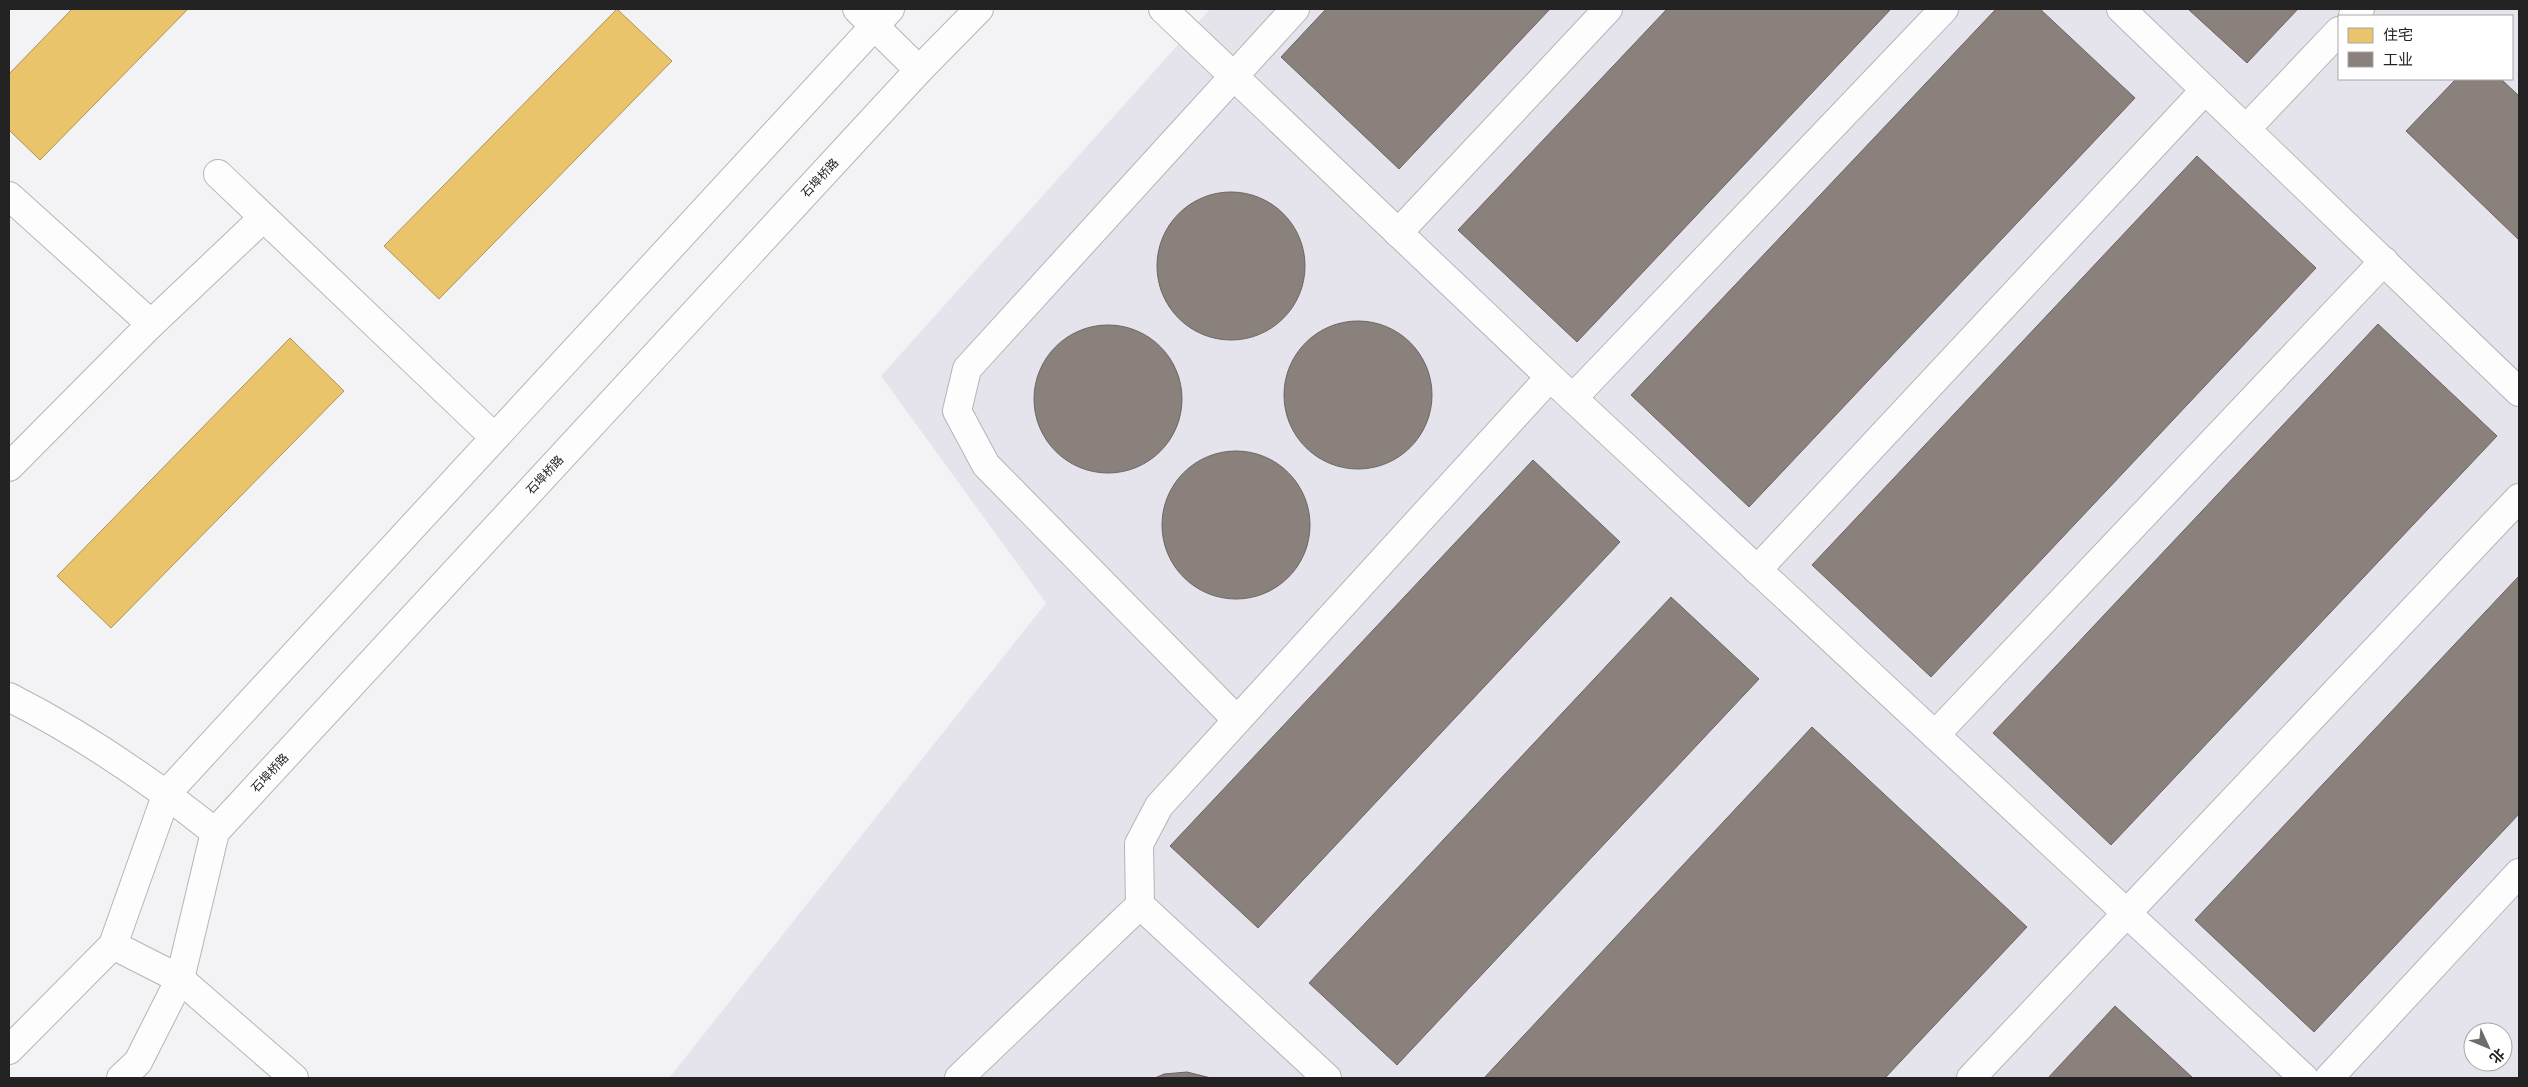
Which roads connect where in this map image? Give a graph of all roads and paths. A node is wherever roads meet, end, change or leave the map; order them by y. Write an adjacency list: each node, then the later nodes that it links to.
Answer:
1 (979, 9): 9 (street, 石埠桥路)
2 (1163, 9): 10 (street)
3 (1295, 9): 10 (street)
4 (1608, 9): 16 (street)
5 (1944, 9): 21 (street)
6 (2121, 9): 11 (street)
7 (874, 14): 9 (street); 22 (street)
8 (2338, 32): 12 (street)
9 (919, 70): 30 (street, 石埠桥路)
10 (1232, 76): 16 (street); 27 (street)
11 (2206, 90): 12 (street); 25 (street)
12 (2246, 129): 17 (street)
13 (218, 174): 15 (street)
14 (9, 196): 18 (street)
15 (263, 218): 18 (street); 22 (street)
16 (1398, 232): 19 (street)
17 (2384, 261): 20 (street); 28 (street)
18 (151, 324): 23 (street)
19 (1550, 377): 21 (street); 27 (street)
20 (2519, 392)
21 (1573, 398): 25 (street)
22 (494, 437): 29 (street)
23 (9, 467)
24 (2519, 498): 33 (street)
25 (1757, 570): 28 (street)
26 (9, 697): 29 (street)
27 (1237, 720): 32 (street)
28 (1935, 735): 33 (street)
29 (166, 793): 30 (street); 34 (street)
30 (215, 832): 35 (street, 石埠桥路)
31 (2519, 873): 43 (street)
32 (1140, 905): 39 (street); 40 (street)
33 (2126, 913): 41 (street); 42 (street)
34 (113, 945): 35 (street); 36 (street)
35 (180, 979): 37 (street, 石埠桥路); 38 (street)
36 (9, 1050)
37 (130, 1070)
38 (294, 1078)
39 (959, 1078)
40 (1327, 1078)
41 (1972, 1078)
42 (2304, 1078)
43 (2329, 1078)

